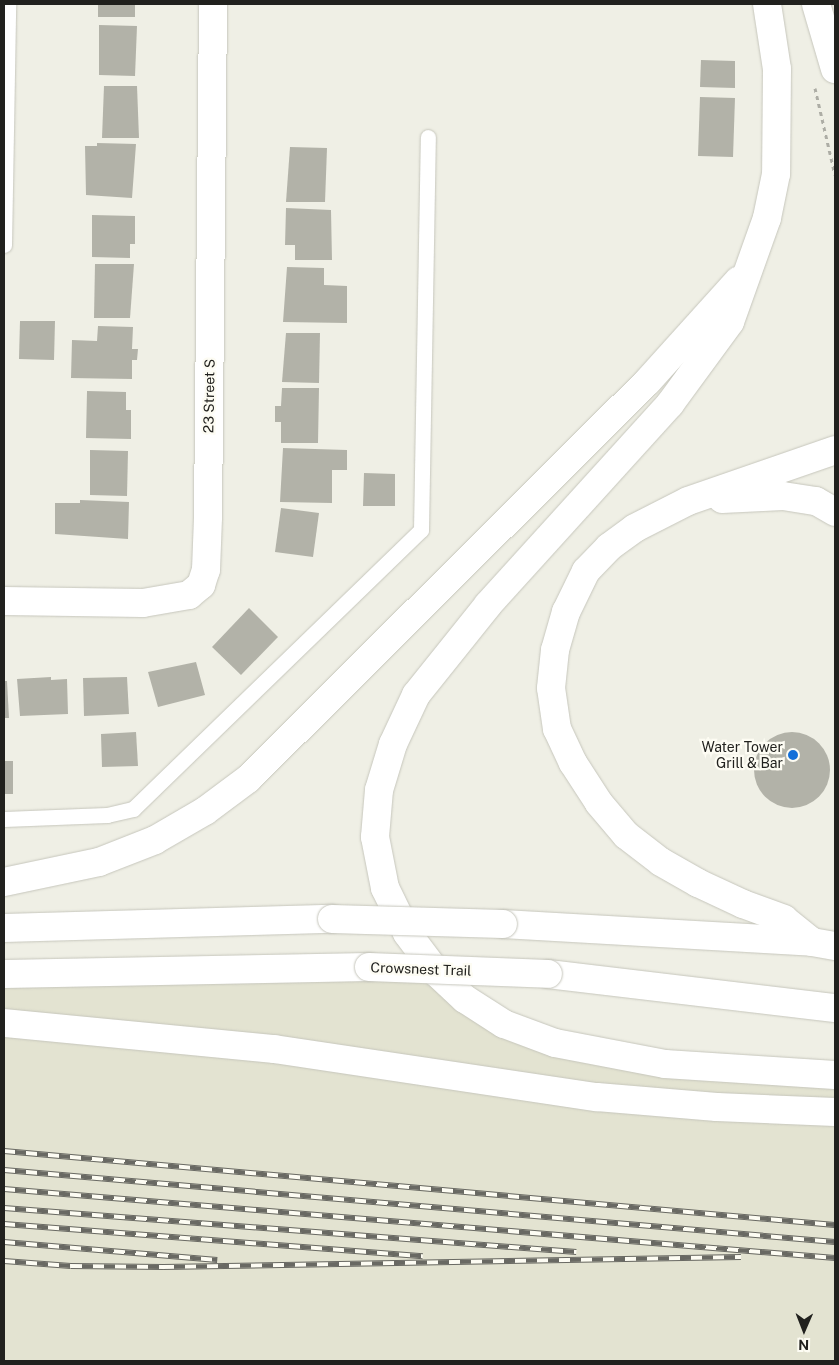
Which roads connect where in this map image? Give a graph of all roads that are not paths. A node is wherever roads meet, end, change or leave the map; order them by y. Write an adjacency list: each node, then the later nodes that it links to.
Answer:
1 (8, 4): 7 (lane)
2 (213, 4): 12 (main road, 23 Street S)
3 (767, 4): 8 (main road)
4 (816, 4): 5 (main road)
5 (835, 68)
6 (428, 137): 13 (lane)
7 (4, 245)
8 (749, 268): 14 (main road); 20 (main road)
9 (835, 450): 10 (main road)
10 (688, 501): 11 (main road); 16 (main road)
11 (835, 512)
12 (4, 601)
13 (4, 819)
14 (4, 882)
15 (4, 928): 16 (main road, bridge)
16 (824, 944)
17 (4, 974): 18 (main road, Crowsnest Trail, bridge)
18 (823, 1007)
19 (4, 1023): 21 (main road)
20 (835, 1075)
21 (835, 1112)

